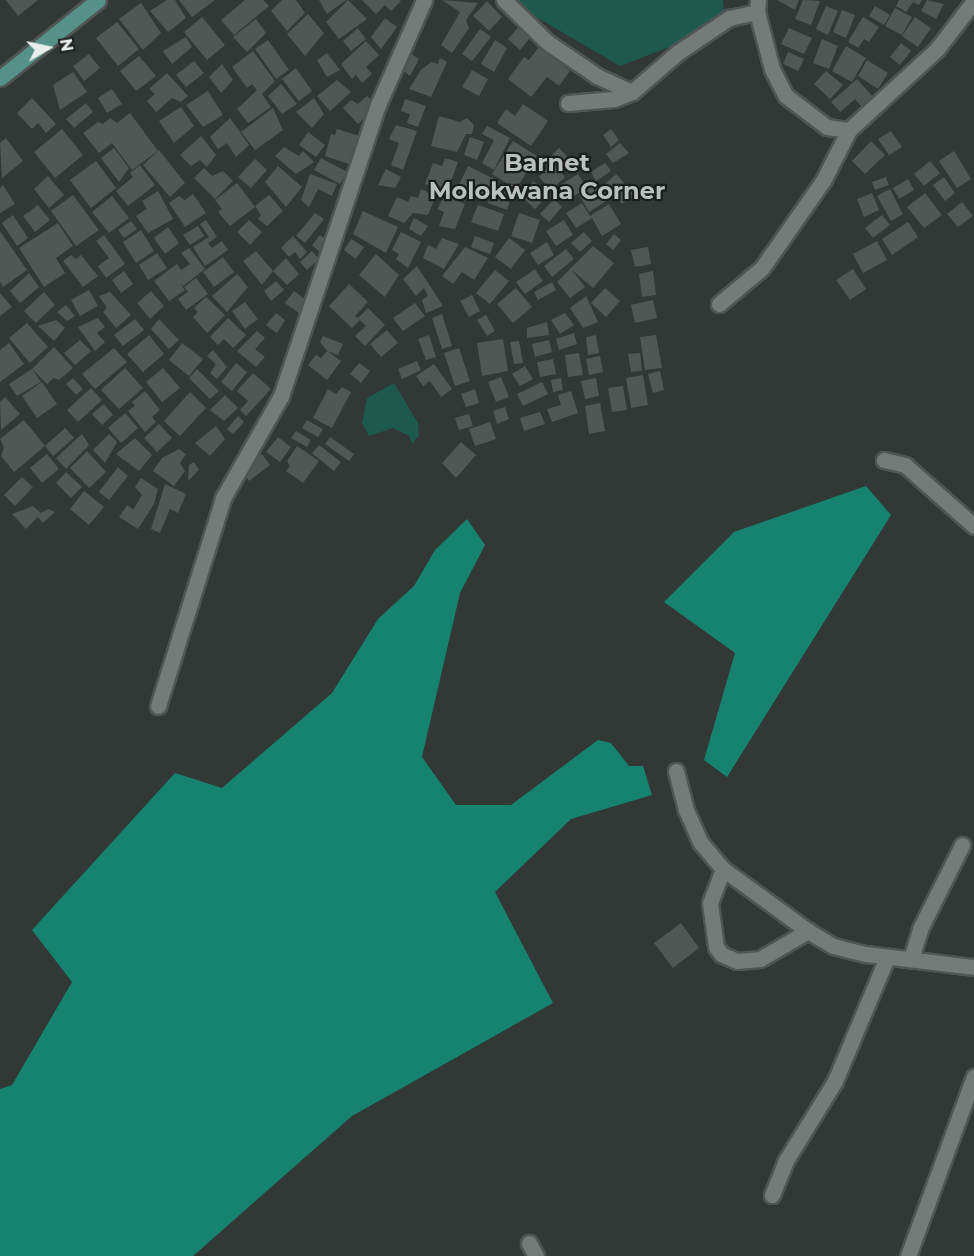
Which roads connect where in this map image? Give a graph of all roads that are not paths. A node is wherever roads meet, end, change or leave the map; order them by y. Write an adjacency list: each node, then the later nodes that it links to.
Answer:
1 (98, 0): 6 (main road)
2 (424, 0): 13 (street)
3 (504, 0): 7 (street)
4 (974, 1): 9 (street)
5 (757, 6): 7 (street); 9 (street)
6 (0, 78)
7 (632, 92): 8 (street)
8 (568, 103)
9 (849, 130): 10 (street)
10 (719, 304)
11 (884, 460): 12 (street)
12 (974, 526)
13 (158, 706)
14 (676, 771): 16 (street)
15 (962, 845): 19 (street)
16 (723, 869): 17 (street); 17 (street)
17 (808, 931): 18 (street)
18 (887, 957): 19 (street); 22 (street)
19 (911, 959): 20 (street)
20 (974, 967)
21 (974, 1077): 23 (street)
22 (772, 1195)
23 (908, 1256)

